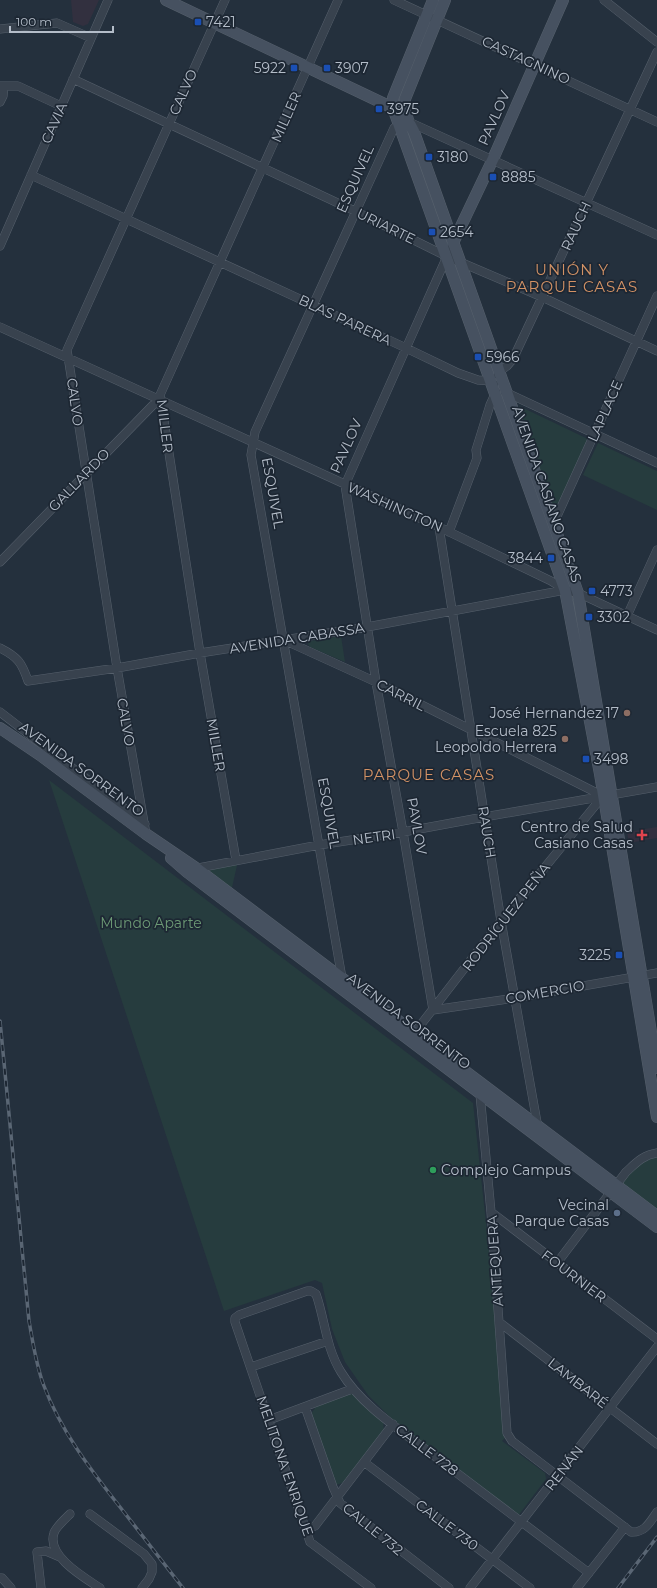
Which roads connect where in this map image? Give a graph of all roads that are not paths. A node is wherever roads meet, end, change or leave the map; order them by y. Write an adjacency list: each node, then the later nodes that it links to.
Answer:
1 (108, 0): 13 (street, CAVIA)
2 (166, 0): 11 (main road)
3 (225, 0): 11 (street, CALVO)
4 (338, 0): 17 (street, MILLER)
5 (394, 0): 10 (street, CASTAGNINO)
6 (433, 0): 10 (main road)
7 (444, 0): 10 (main road)
8 (563, 0): 16 (main road, PAVLOV)
9 (604, 0): 14 (street)
10 (432, 17): 16 (street, CASTAGNINO); 22 (main road); 25 (main road)
11 (215, 23): 17 (main road); 26 (street, CALVO)
12 (0, 29): 13 (street)
13 (91, 38): 18 (street, CAVIA)
14 (657, 42)
15 (657, 52): 23 (street, RAUCH)
16 (535, 64): 23 (street, CASTAGNINO); 27 (main road, PAVLOV)
17 (308, 68): 22 (main road); 28 (street, MILLER)
18 (73, 79): 21 (street, CAVIA); 26 (street, URIARTE)
19 (2, 86): 20 (street); 21 (street)
20 (0, 102)
21 (61, 106): 29 (street, CAVIA)
22 (393, 108): 25 (main road, AVENIDA CASIANO CASAS)
23 (630, 110): 24 (street, CASTAGNINO); 30 (street, RAUCH)
24 (657, 122)
25 (404, 123): 27 (street); 31 (street, ESQUIVEL); 34 (main road, AVENIDA CASIANO CASAS); 36 (main road, AVENIDA CASIANO CASAS)
26 (168, 125): 28 (street, URIARTE); 32 (street, CALVO)
27 (493, 159): 30 (street); 34 (main road, PAVLOV)
28 (263, 168): 31 (street, URIARTE); 38 (street, MILLER)
29 (31, 176): 32 (street, BLAS PARERA); 35 (street, CAVIA)
30 (586, 202): 33 (street); 40 (street, RAUCH)
31 (357, 212): 36 (street, URIARTE); 41 (street, ESQUIVEL)
32 (126, 219): 38 (street, BLAS PARERA); 46 (street, CALVO)
33 (657, 235)
34 (453, 243): 36 (street, PAVLOV); 37 (main road, AVENIDA CASIANO CASAS)
35 (0, 246)
36 (446, 256): 37 (street, URIARTE); 44 (street, PAVLOV); 48 (main road, AVENIDA CASIANO CASAS)
37 (459, 260): 40 (street, URIARTE); 47 (main road, AVENIDA CASIANO CASAS)
38 (219, 262): 41 (street, BLAS PARERA); 49 (street, MILLER)
39 (657, 296): 43 (street, LAPLACE)
40 (542, 297): 43 (street, URIARTE); 47 (street, RAUCH)
41 (314, 306): 44 (street, BLAS PARERA); 51 (street, ESQUIVEL)
42 (0, 327): 46 (street, WASHINGTON)
43 (637, 342): 45 (street, URIARTE); 50 (street, LAPLACE)
44 (406, 348): 48 (street, BLAS PARERA); 54 (street, PAVLOV)
45 (657, 351)
46 (68, 358): 49 (street, WASHINGTON); 53 (street, CALVO)
47 (499, 372): 48 (main road, AVENIDA CASIANO CASAS)
48 (497, 389): 50 (street, BLAS PARERA); 55 (main road, AVENIDA CASIANO CASAS); 57 (street); 60 (main road, AVENIDA CASIANO CASAS)
49 (161, 401): 51 (street, WASHINGTON); 53 (street, GALLARDO); 68 (street, MILLER)
50 (595, 434): 52 (street, BLAS PARERA); 55 (street, LAPLACE)
51 (254, 443): 54 (street, WASHINGTON); 66 (street, ESQUIVEL)
52 (657, 463)
53 (85, 473): 59 (street, GALLARDO); 69 (street, CALVO)
54 (345, 485): 56 (street, WASHINGTON); 64 (street, PAVLOV)
55 (553, 525): 61 (main road, AVENIDA CASIANO CASAS)
56 (439, 527): 57 (street, WASHINGTON); 62 (street, RAUCH)
57 (449, 532): 60 (street, WASHINGTON)
58 (657, 550): 63 (street)
59 (0, 562)
60 (565, 590): 61 (street, WASHINGTON); 62 (street, AVENIDA CABASSA); 75 (main road, AVENIDA CASIANO CASAS)
61 (578, 593): 63 (street, WASHINGTON); 75 (main road, AVENIDA CASIANO CASAS)
62 (452, 611): 64 (street, AVENIDA CABASSA); 73 (street, RAUCH)
63 (627, 616): 65 (street, WASHINGTON)
64 (367, 627): 66 (street, AVENIDA CABASSA); 70 (street, PAVLOV)
65 (657, 630)
66 (284, 640): 68 (street, AVENIDA CABASSA); 70 (street, CARRIL); 79 (street, ESQUIVEL)
67 (0, 648): 69 (street, AVENIDA CABASSA)
68 (200, 653): 69 (street, AVENIDA CABASSA); 80 (street, MILLER)
69 (117, 668): 77 (street, CALVO)
70 (376, 682): 73 (street, CARRIL); 78 (street, PAVLOV)
71 (0, 712): 77 (street)
72 (0, 728): 77 (main road, AVENIDA SORRENTO)
73 (472, 731): 75 (street, CARRIL); 76 (street, RAUCH)
74 (657, 787): 75 (street, NETRI)
75 (608, 795): 76 (street, NETRI); 82 (street, RODRÍGUEZ PEÑA); 84 (main road, AVENIDA CASIANO CASAS)
76 (484, 816): 78 (street, NETRI); 82 (street, RAUCH)
77 (145, 829): 81 (main road, AVENIDA SORRENTO)
78 (403, 832): 79 (street, NETRI); 87 (street, PAVLOV)
79 (319, 845): 80 (street, NETRI); 85 (street, ESQUIVEL)
80 (236, 860): 81 (street, NETRI)
81 (191, 870): 85 (main road, AVENIDA SORRENTO)
82 (501, 922): 86 (street, RAUCH); 87 (street, RODRÍGUEZ PEÑA)
83 (657, 973): 84 (street, COMERCIO)
84 (638, 976): 86 (street, COMERCIO); 89 (main road, AVENIDA CASIANO CASAS); 91 (main road, AVENIDA CASIANO CASAS)
85 (340, 982): 88 (main road, AVENIDA SORRENTO)
86 (515, 998): 87 (street, COMERCIO); 92 (street, RAUCH)
87 (433, 1010): 88 (street, RODRÍGUEZ PEÑA)
88 (411, 1036): 90 (main road, AVENIDA SORRENTO)
89 (657, 1068)
90 (482, 1090): 92 (main road, AVENIDA SORRENTO); 95 (street, ANTEQUERA)
91 (657, 1117)
92 (536, 1131): 94 (main road, AVENIDA SORRENTO)
93 (657, 1153): 94 (street)
94 (613, 1189): 96 (main road, AVENIDA SORRENTO); 97 (main road, AVENIDA SORRENTO); 98 (street)
95 (491, 1212): 98 (street, FOURNIER); 100 (street, ANTEQUERA)
96 (657, 1216)
97 (657, 1227)
98 (557, 1263): 101 (street, FOURNIER)
99 (314, 1292): 102 (street, CALLE 728); 104 (street, MELITONA ENRIQUE)
100 (499, 1322): 107 (street, LAMBARÉ); 112 (street, ANTEQUERA)
101 (657, 1339)
102 (328, 1341): 104 (street); 105 (street, CALLE 728)
103 (657, 1347): 107 (street, RENÁN)
104 (251, 1367): 108 (street, MELITONA ENRIQUE)
105 (352, 1389): 106 (street); 109 (street, CALLE 728)
106 (305, 1407): 108 (street); 113 (street, CALLE 732)
107 (610, 1408): 110 (street, LAMBARÉ); 112 (street, RENÁN)
108 (269, 1420): 119 (street, MELITONA ENRIQUE)
109 (393, 1424): 111 (street); 117 (street, CALLE 728)
110 (657, 1444)
111 (364, 1462): 113 (street); 121 (street, CALLE 730)
112 (558, 1476): 117 (street, RENÁN); 118 (street)
113 (337, 1498): 119 (street); 129 (street, CALLE 732)
114 (657, 1512): 118 (street)
115 (70, 1514): 120 (street)
116 (90, 1514): 127 (street)
117 (522, 1522): 121 (street, RENÁN); 122 (street, CALLE 728)
118 (625, 1527): 122 (street)
119 (306, 1530): 128 (street, MELITONA ENRIQUE)
120 (60, 1558): 125 (street); 126 (street)
121 (492, 1560): 130 (street, RENÁN); 131 (street, CALLE 730)
122 (589, 1573): 132 (street)
123 (0, 1578): 124 (street)
124 (11, 1588)
125 (42, 1588)
126 (100, 1588)
127 (142, 1588)
128 (371, 1588)
129 (449, 1588)
130 (470, 1588)
131 (530, 1588)
132 (578, 1588)

